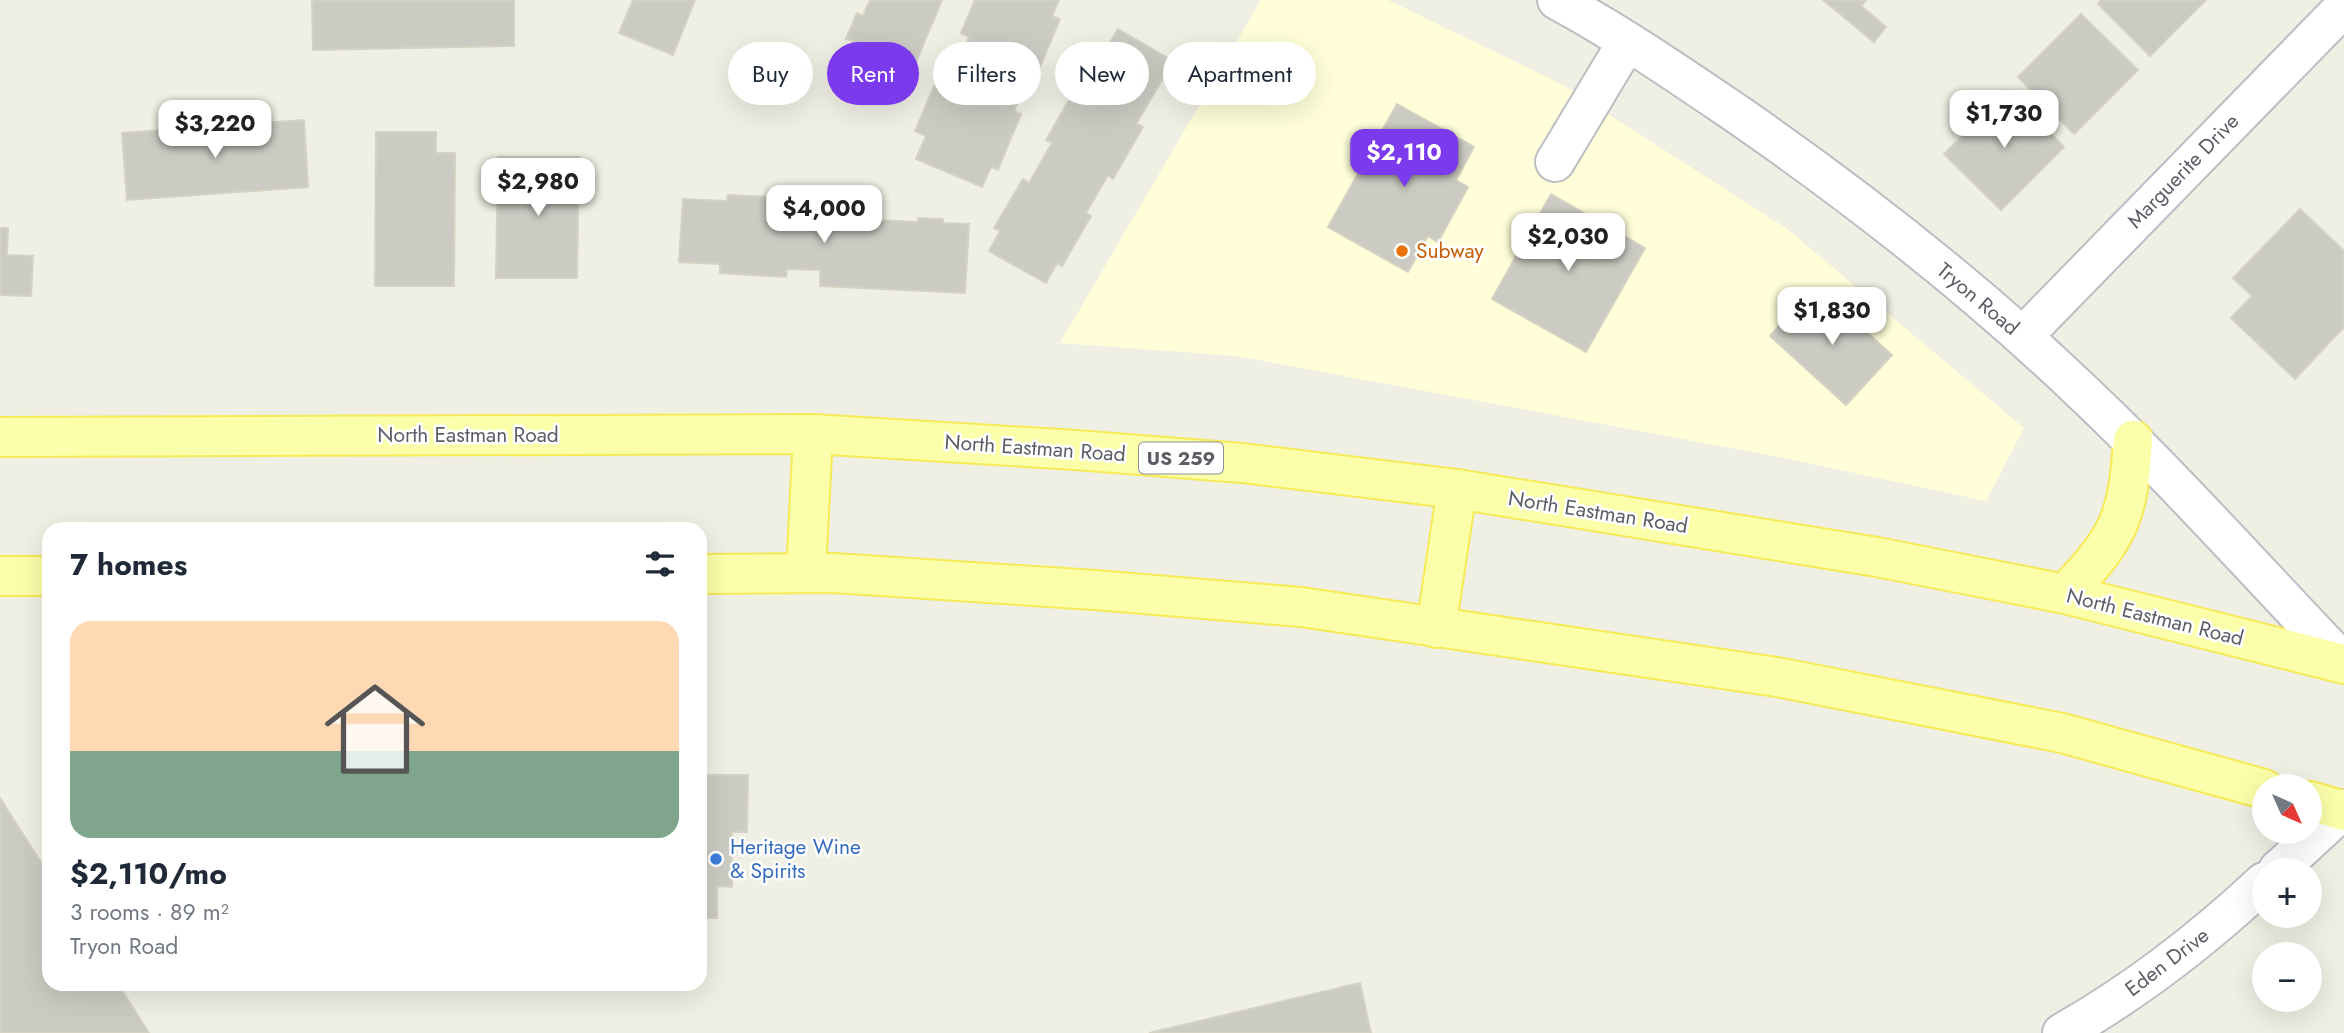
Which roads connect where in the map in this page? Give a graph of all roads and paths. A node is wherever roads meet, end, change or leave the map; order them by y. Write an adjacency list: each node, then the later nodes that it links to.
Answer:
1 (1557, 0): 3 (street, Tryon Road)
2 (2344, 6): 5 (street, Marguerite Drive)
3 (1627, 42): 4 (street); 5 (street, Tryon Road)
4 (1555, 162)
5 (2023, 336): 8 (street, Tryon Road)
6 (813, 434): 7 (main road, North Eastman Road / US 259); 9 (main road, North Eastman Road / US 259); 10 (main road)
7 (0, 437)
8 (2133, 440): 14 (main road); 16 (street, Tryon Road)
9 (1457, 489): 14 (main road, North Eastman Road / US 259); 15 (main road)
10 (806, 573): 11 (main road); 15 (main road)
11 (707, 574)
12 (0, 576): 13 (main road)
13 (42, 576)
14 (2066, 594): 16 (main road, North Eastman Road / US 259)
15 (1436, 628): 17 (main road)
16 (2344, 664)
17 (2252, 786)
18 (2335, 808): 19 (street)
19 (2289, 858)
20 (2252, 892): 21 (street, Eden Drive)
21 (2062, 1033)

